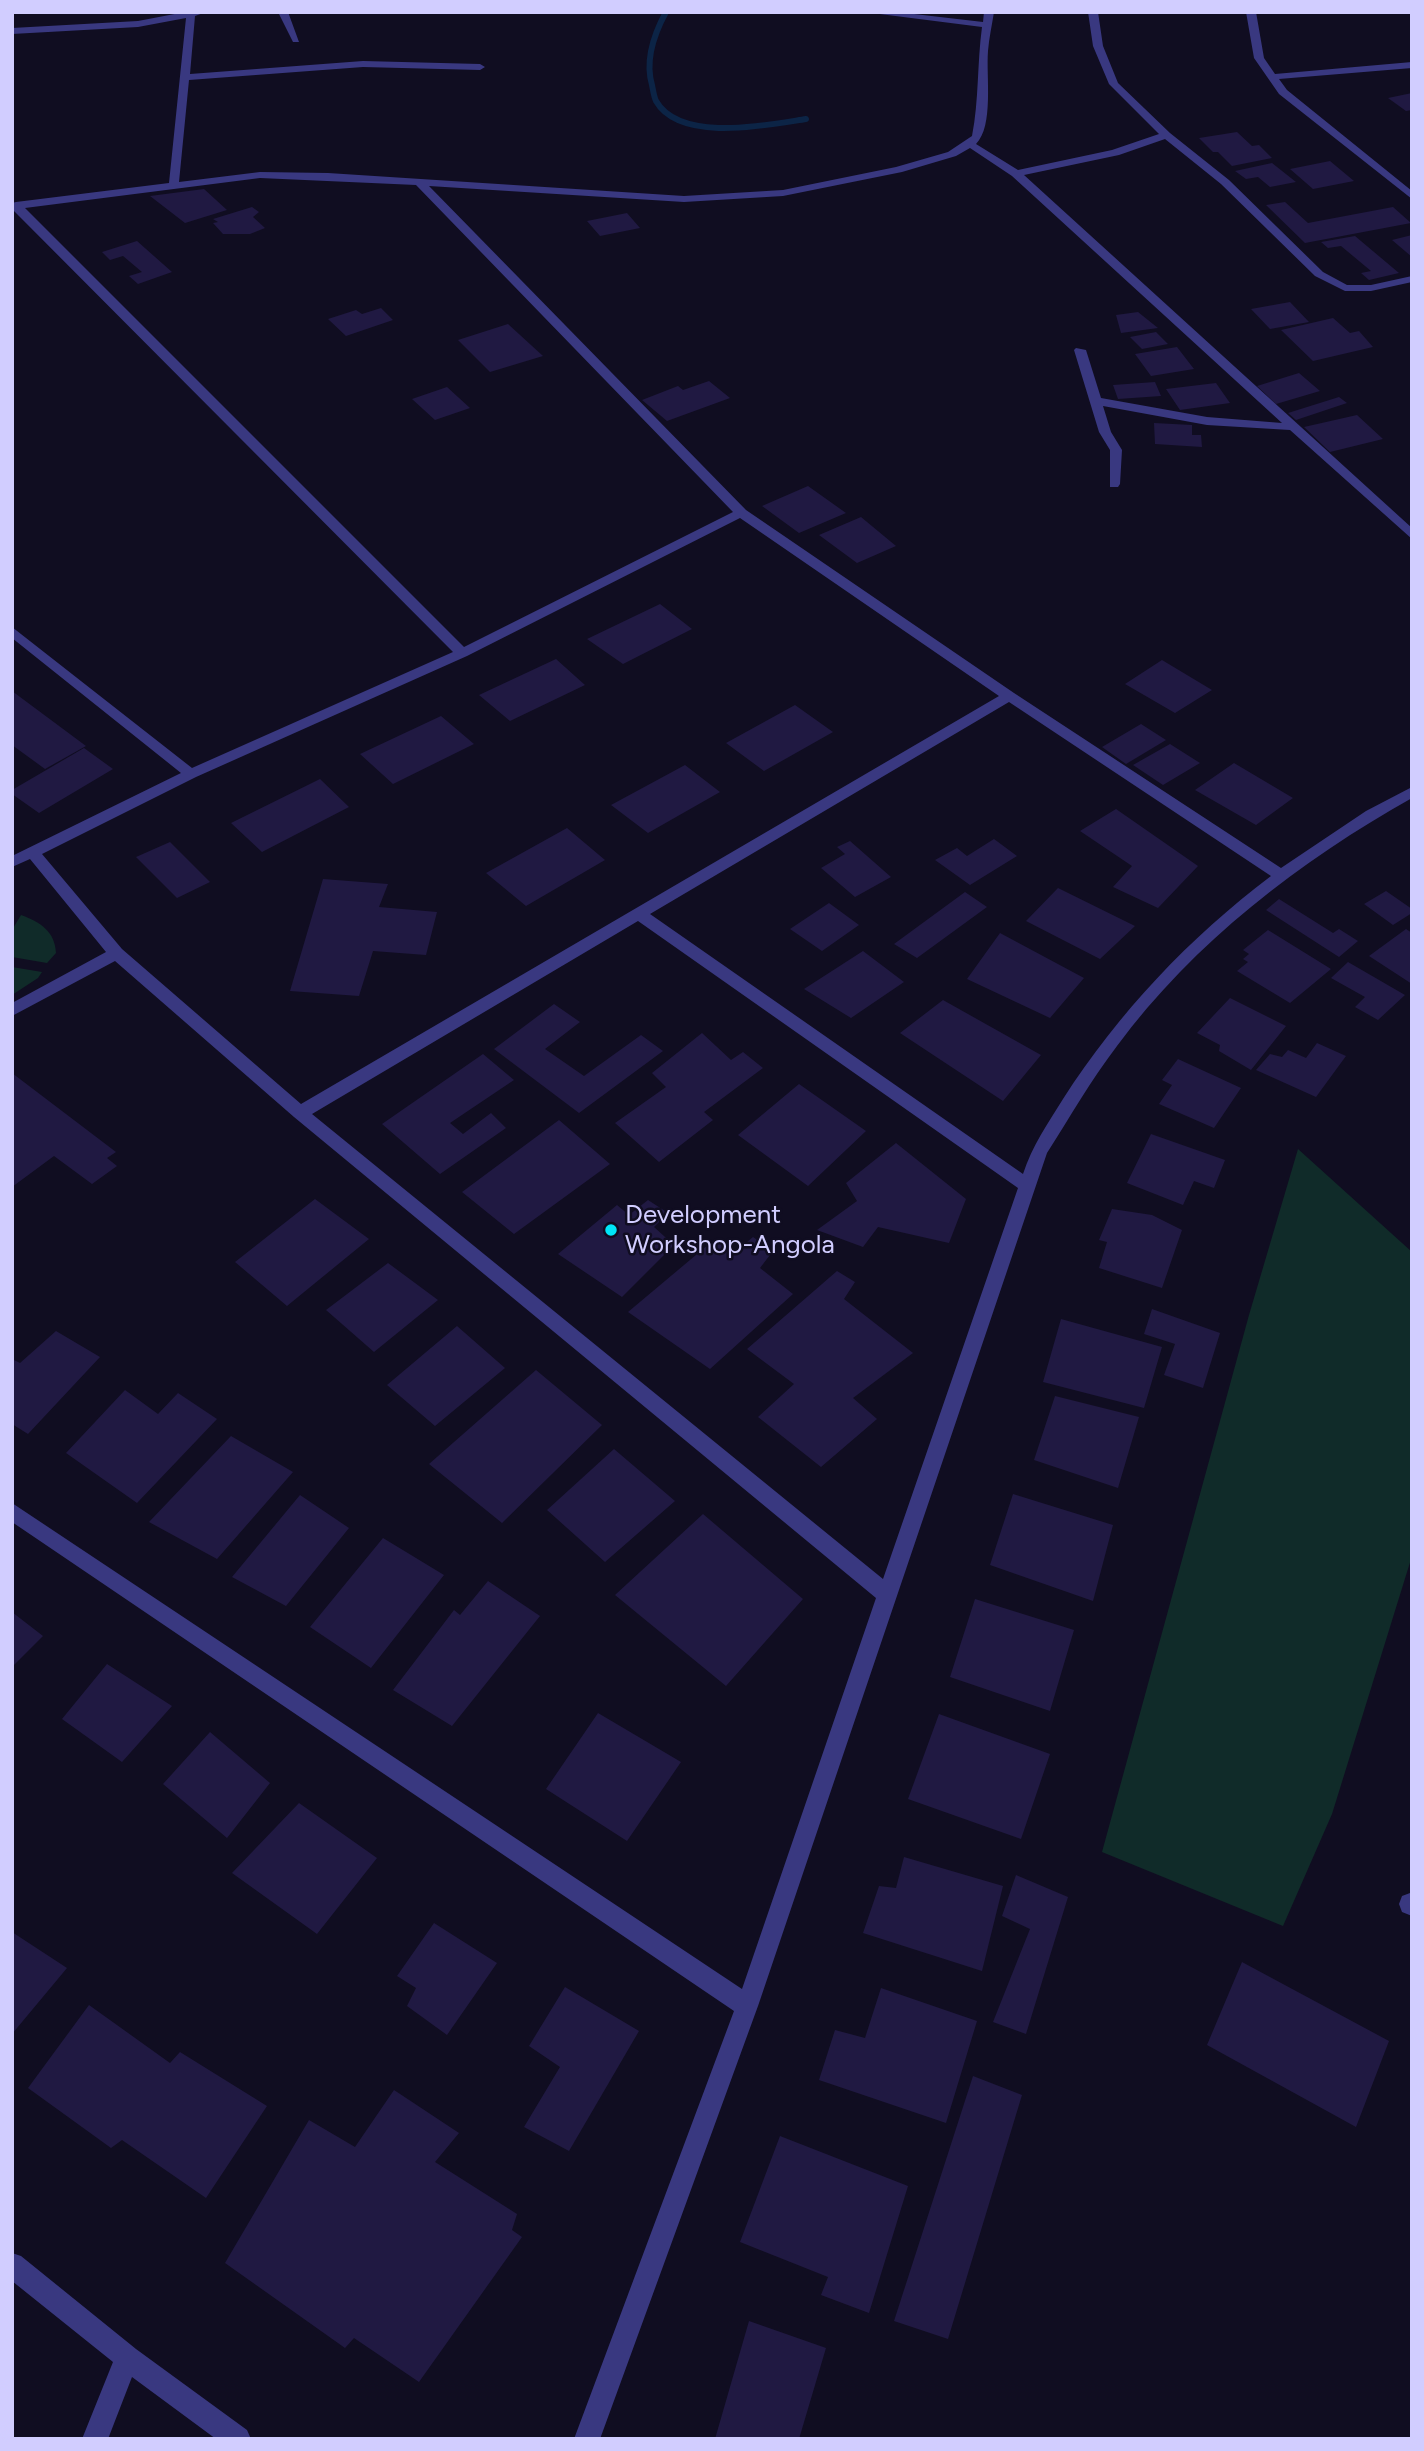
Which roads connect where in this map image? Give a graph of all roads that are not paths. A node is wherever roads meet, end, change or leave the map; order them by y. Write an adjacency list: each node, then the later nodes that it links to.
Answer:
1 (283, 12): 9 (street)
2 (869, 12): 7 (street)
3 (989, 12): 7 (street)
4 (1093, 12): 14 (street)
5 (1251, 12): 13 (street)
6 (194, 13): 8 (street); 12 (street)
7 (987, 25): 15 (street)
8 (12, 31)
9 (296, 40)
10 (1412, 65): 13 (street)
11 (480, 67): 12 (street)
12 (183, 77): 18 (street)
13 (1270, 77): 19 (street)
14 (1166, 135): 16 (street); 21 (street)
15 (970, 145): 16 (street); 17 (street)
16 (1016, 174): 24 (street)
17 (420, 183): 18 (street); 26 (street)
18 (174, 184): 20 (street)
19 (1412, 196)
20 (14, 205): 29 (street)
21 (1412, 279)
22 (1080, 350): 23 (street)
23 (1095, 401): 24 (street); 25 (street)
24 (1293, 427): 27 (street)
25 (1114, 484)
26 (741, 513): 29 (street); 30 (street)
27 (1412, 535)
28 (12, 631): 31 (street)
29 (462, 653): 31 (street)
30 (1009, 696): 35 (street); 36 (street)
31 (191, 774): 33 (street)
32 (1412, 792): 35 (street)
33 (32, 852): 34 (street); 37 (street)
34 (12, 862)
35 (1281, 875): 40 (street)
36 (638, 914): 39 (street); 40 (street)
37 (117, 953): 38 (street); 39 (street)
38 (12, 1010)
39 (300, 1113): 42 (street)
40 (1027, 1186): 42 (street)
41 (12, 1511): 43 (street)
42 (888, 1594): 43 (street)
43 (747, 2006): 48 (street)
44 (12, 2265): 45 (street)
45 (127, 2358): 46 (street); 47 (street)
46 (95, 2439)
47 (238, 2439)
48 (587, 2439)

